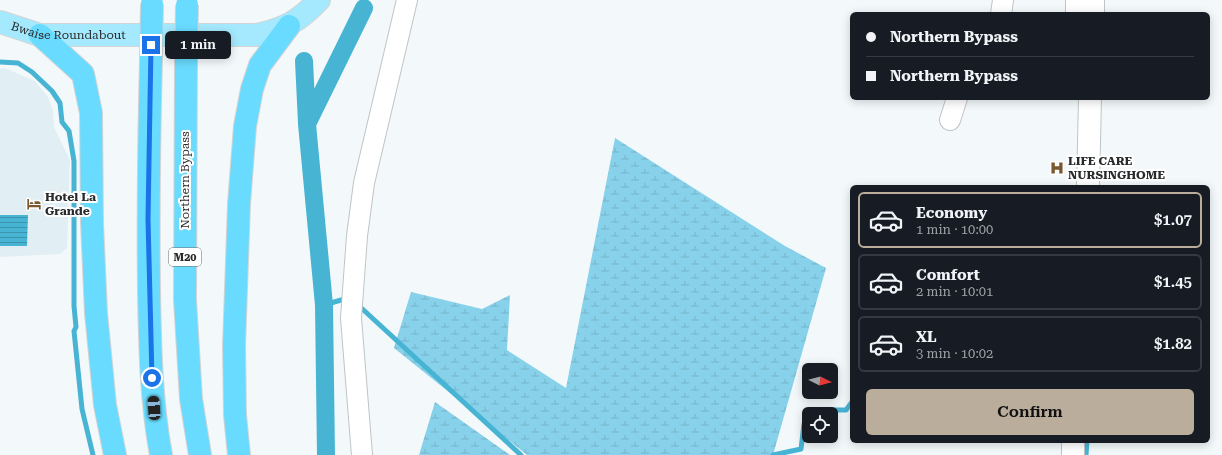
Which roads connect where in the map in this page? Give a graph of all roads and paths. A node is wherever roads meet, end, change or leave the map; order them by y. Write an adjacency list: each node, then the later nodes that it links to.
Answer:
1 (319, 0): 12 (main road, Bwaise Roundabout)
2 (407, 0): 25 (street)
3 (1003, 0): 8 (street)
4 (1077, 0): 9 (street)
5 (1093, 0): 10 (street)
6 (152, 2): 22 (highway, bridge)
7 (187, 3): 23 (highway, Northern Bypass / M20, bridge)
8 (1001, 12)
9 (1077, 12)
10 (1093, 12)
11 (0, 23): 13 (main road, Bwaise Roundabout)
12 (289, 26): 13 (main road, Bwaise Roundabout); 24 (highway)
13 (40, 35): 21 (highway)
14 (956, 100): 17 (street)
15 (1076, 100): 18 (street)
16 (1090, 100): 19 (street)
17 (950, 120)
18 (1075, 185)
19 (1088, 185)
20 (1073, 443): 26 (street)
21 (115, 455)
22 (161, 455)
23 (200, 455)
24 (239, 455)
25 (362, 455)
26 (1072, 455)

